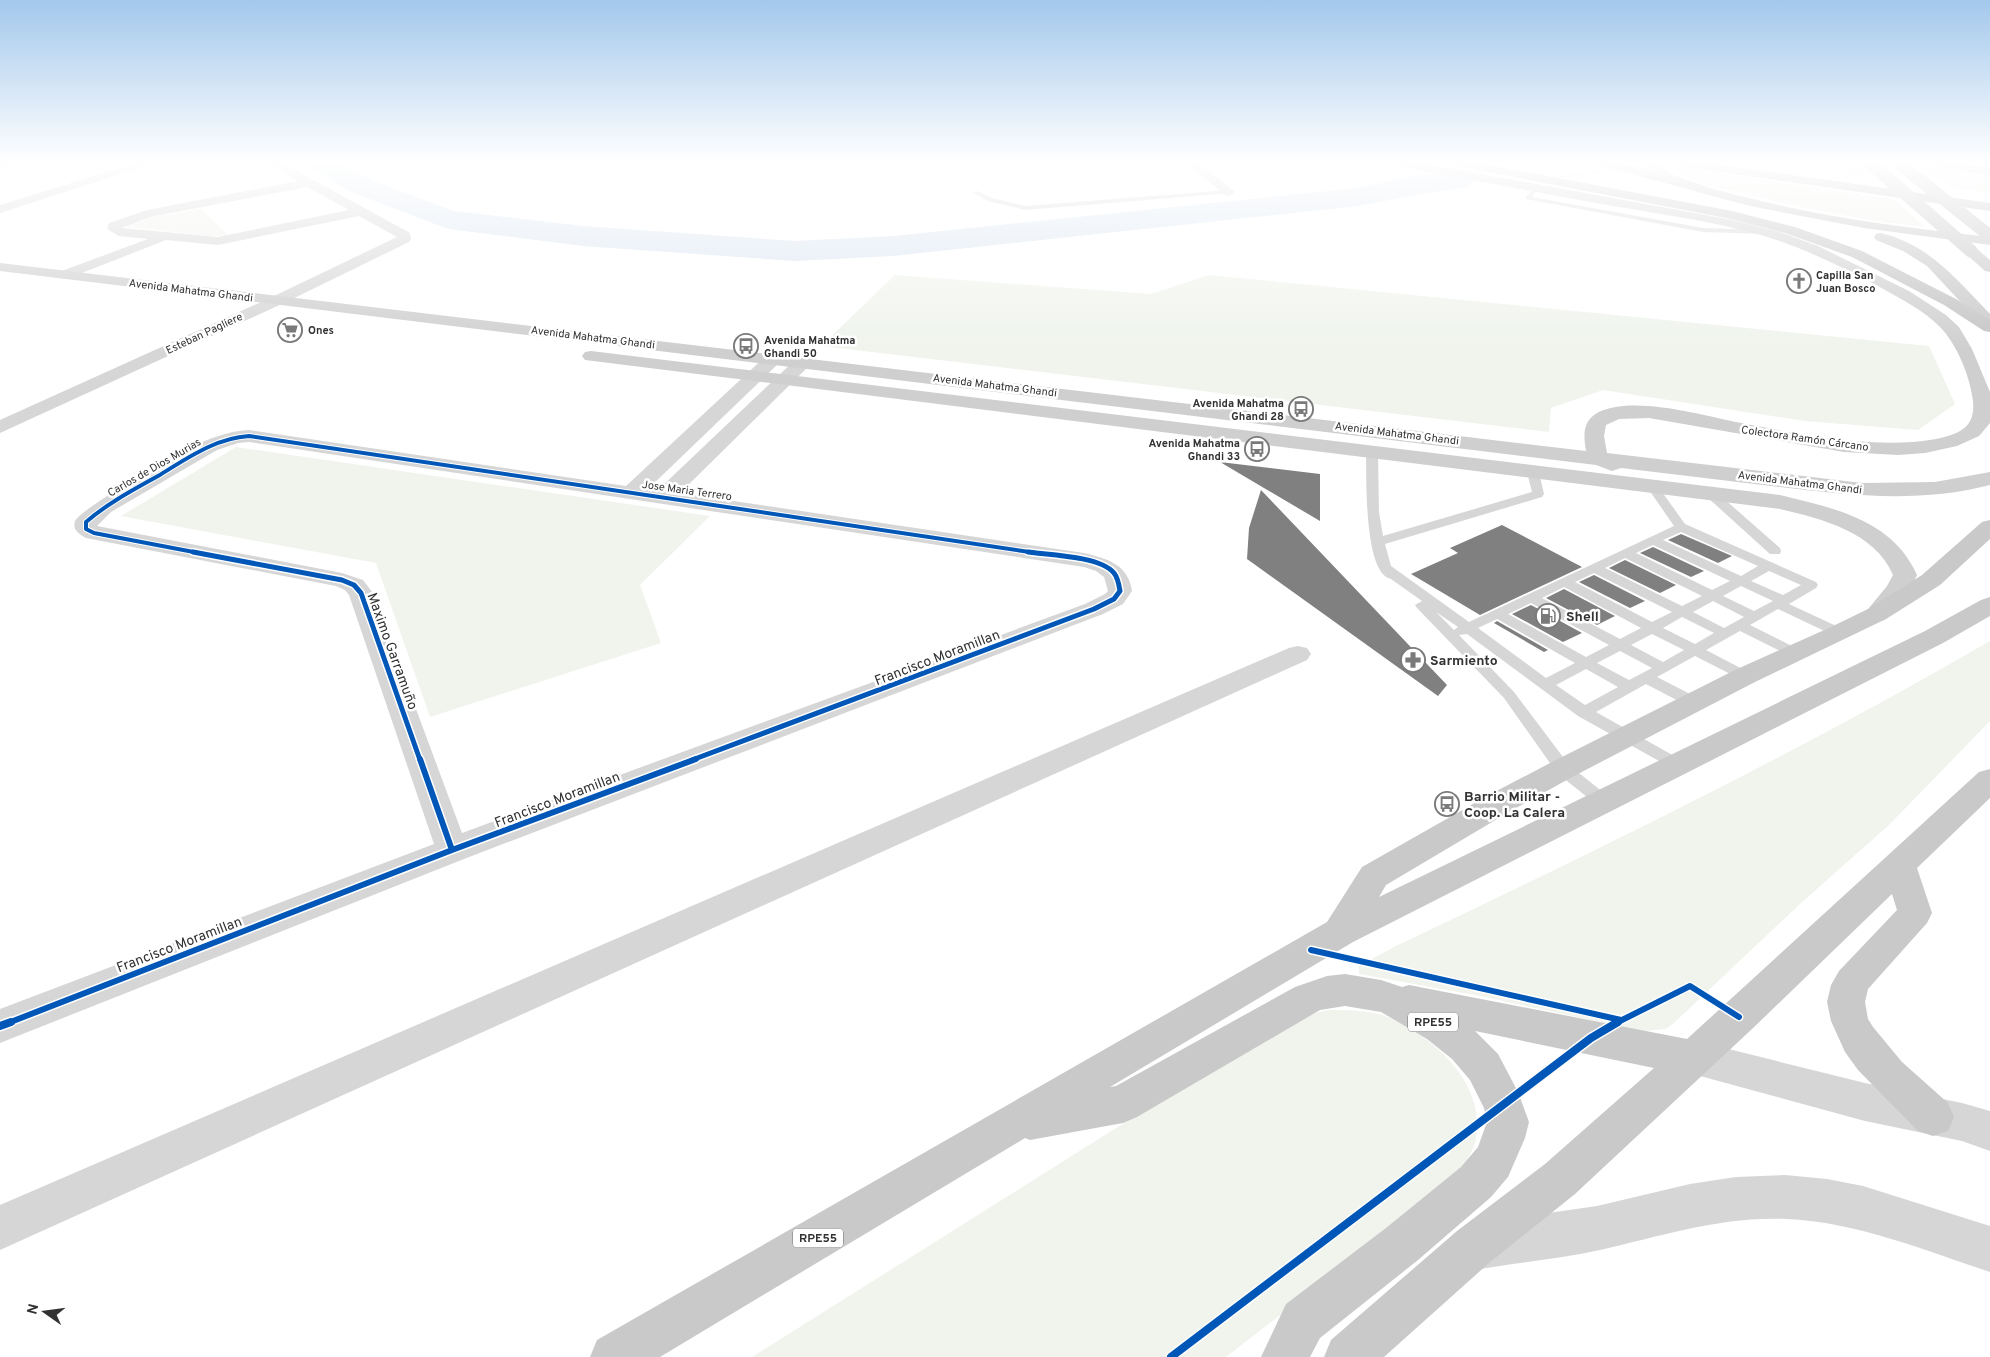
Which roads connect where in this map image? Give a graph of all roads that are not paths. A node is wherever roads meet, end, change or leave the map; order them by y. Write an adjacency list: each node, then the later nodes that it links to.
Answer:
1 (119, 224): 11 (street)
2 (302, 224): 11 (street)
3 (385, 224): 16 (street, Esteban Pagliere)
4 (1734, 224): 29 (main road, Colectora Ramón Cárcano)
5 (1768, 224): 20 (highway)
6 (1842, 224): 20 (main road)
7 (1866, 224): 12 (main road)
8 (1941, 224): 14 (main road, bridge)
9 (1975, 224): 10 (main road, bridge)
10 (1990, 236)
11 (166, 237): 15 (street)
12 (1990, 241)
13 (0, 267): 15 (main road, Avenida Mahatma Ghandi)
14 (1990, 268)
15 (64, 275): 16 (main road, Avenida Mahatma Ghandi)
16 (278, 300): 18 (street, Esteban Pagliere); 22 (main road, Avenida Mahatma Ghandi)
17 (215, 311): 18 (main road, Avenida Mahatma Ghandi)
18 (244, 314): 19 (main road, Avenida Mahatma Ghandi); 26 (street, Esteban Pagliere)
19 (284, 319)
20 (1990, 325)
21 (578, 355): 24 (main road, Avenida Mahatma Ghandi)
22 (773, 359): 23 (main road, Avenida Mahatma Ghandi); 24 (street)
23 (804, 362): 25 (street); 29 (main road, Avenida Mahatma Ghandi)
24 (754, 376): 25 (main road, Avenida Mahatma Ghandi); 33 (street)
25 (783, 380): 28 (main road, Avenida Mahatma Ghandi); 35 (street)
26 (0, 427)
27 (235, 437): 33 (street, Jose Maria Terrero); 36 (street, Carlos de Dios Murias)
28 (1372, 453): 30 (main road, Avenida Mahatma Ghandi); 40 (lane)
29 (1598, 457): 31 (main road, Avenida Mahatma Ghandi); 32 (main road)
30 (1533, 472): 32 (main road, Avenida Mahatma Ghandi); 40 (lane)
31 (1990, 478)
32 (1653, 487): 34 (main road, Avenida Mahatma Ghandi); 37 (lane)
33 (632, 492): 35 (street, Jose Maria Terrero)
34 (1711, 494): 41 (lane); 55 (main road, Avenida Mahatma Ghandi)
35 (664, 496): 48 (street, Jose Maria Terrero)
36 (86, 522): 80 (street, Maximo Garramuño)
37 (1681, 526): 39 (lane); 43 (lane)
38 (1990, 527): 55 (main road)
39 (1653, 540): 42 (lane); 46 (lane)
40 (1378, 542): 44 (lane)
41 (1775, 551)
42 (1625, 553): 45 (lane); 49 (lane)
43 (1769, 566): 46 (lane); 51 (lane)
44 (1385, 568): 58 (lane); 62 (lane)
45 (1595, 568): 47 (lane); 53 (lane)
46 (1740, 580): 49 (lane); 51 (lane)
47 (1564, 582): 50 (lane); 59 (lane)
48 (1120, 592): 80 (street, Francisco Moramillan)
49 (1712, 596): 53 (lane); 56 (lane)
50 (1532, 598): 54 (lane); 63 (lane)
51 (1781, 603): 56 (lane); 60 (lane)
52 (1990, 605): 76 (main road, RPE55)
53 (1683, 612): 59 (lane); 61 (lane)
54 (1498, 614): 58 (lane); 67 (lane)
55 (1877, 614): 60 (main road)
56 (1756, 617): 57 (lane)
57 (1740, 625): 61 (lane); 65 (lane)
58 (1468, 628): 62 (lane); 71 (lane)
59 (1652, 628): 63 (lane); 64 (lane)
60 (1840, 633): 65 (main road)
61 (1726, 634): 64 (lane)
62 (1453, 635): 77 (lane)
63 (1619, 645): 67 (lane); 68 (lane)
64 (1695, 650): 68 (lane); 69 (lane)
65 (1795, 653): 69 (main road)
66 (1298, 654): 89 (street)
67 (1586, 662): 71 (lane); 72 (lane)
68 (1663, 668): 70 (lane)
69 (1745, 676): 73 (main road)
70 (1647, 678): 72 (lane); 73 (lane)
71 (1546, 684): 74 (lane)
72 (1630, 687): 74 (lane)
73 (1693, 702): 75 (main road)
74 (1584, 712): 75 (lane)
75 (1625, 737): 76 (lane); 77 (main road)
76 (1677, 765): 79 (main road, RPE55)
77 (1562, 769): 79 (lane); 82 (main road)
78 (1990, 780): 81 (main road)
79 (1604, 801): 82 (main road, RPE55)
80 (452, 850): 84 (street, Francisco Moramillan)
81 (1900, 866): 85 (main road); 86 (main road)
82 (1340, 932): 87 (main road, RPE55)
83 (1381, 996): 85 (main road); 87 (main road, RPE55); 93 (main road, RPE55)
84 (0, 1026)
85 (1692, 1058): 86 (street); 90 (main road)
86 (1933, 1116): 88 (street)
87 (1012, 1124): 92 (main road, RPE55)
88 (1990, 1131)
89 (0, 1228)
90 (1474, 1247): 91 (street); 94 (main road)
91 (1990, 1249)
92 (614, 1357)
93 (1285, 1357)
94 (1348, 1357)

